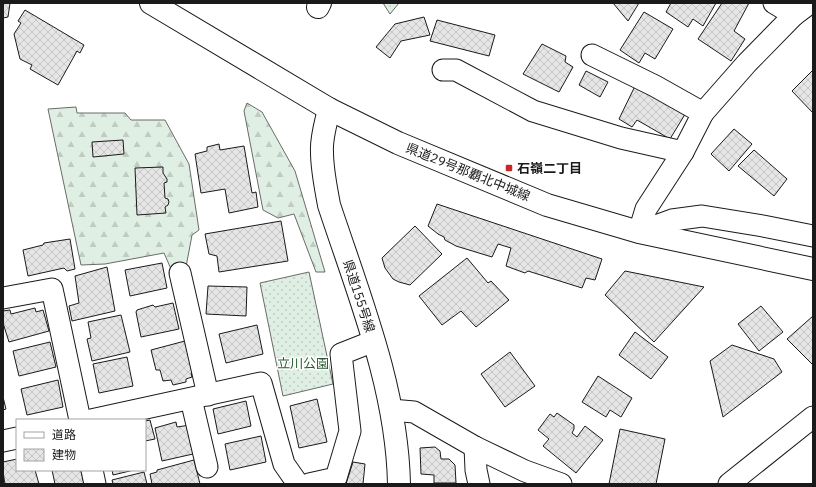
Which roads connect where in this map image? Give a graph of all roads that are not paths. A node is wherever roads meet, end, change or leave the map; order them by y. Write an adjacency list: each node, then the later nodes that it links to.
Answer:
1 (151, 3): 6 (main road, 県道29号那覇北中城線)
2 (774, 3): 3 (street)
3 (802, 9): 7 (street)
4 (592, 55): 7 (street)
5 (443, 70): 8 (street)
6 (329, 109): 9 (main road, 県道29号那覇北中城線); 14 (main road, 県道155号線)
7 (703, 114): 8 (street)
8 (682, 152): 9 (street)
9 (639, 232): 10 (street); 11 (main road, 県道29号那覇北中城線)
10 (813, 236)
11 (813, 270)
12 (180, 273): 15 (street)
13 (3, 298): 18 (street)
14 (374, 341): 16 (main road, 県道155号線); 27 (street)
15 (200, 397): 19 (street); 23 (street); 26 (street)
16 (391, 410): 22 (street); 28 (main road, 県道155号線)
17 (813, 417): 31 (street)
18 (80, 419)
19 (96, 419)
20 (16, 438): 21 (street)
21 (3, 441)
22 (475, 447): 29 (street); 30 (street)
23 (207, 467)
24 (92, 471): 25 (street)
25 (95, 484)
26 (298, 484)
27 (309, 484)
28 (399, 484)
29 (479, 484)
30 (560, 484)
31 (729, 484)

